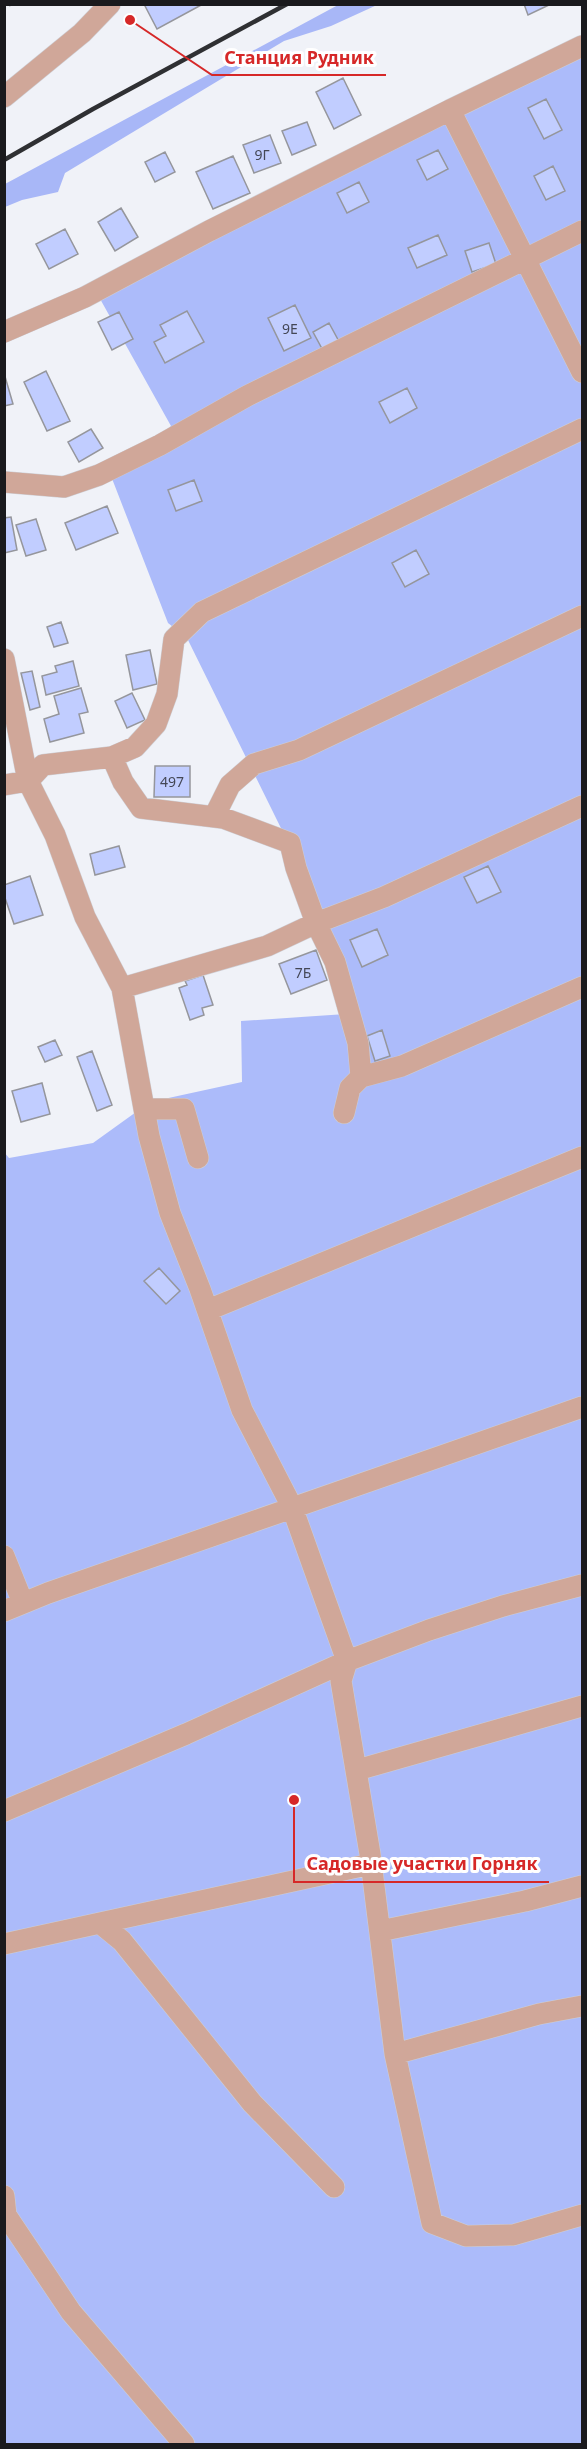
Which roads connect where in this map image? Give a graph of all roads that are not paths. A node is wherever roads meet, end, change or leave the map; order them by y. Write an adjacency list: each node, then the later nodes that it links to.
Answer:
1 (110, 4): 3 (street)
2 (582, 46): 4 (street)
3 (4, 97)
4 (450, 110): 6 (street); 7 (street)
5 (582, 231): 6 (street)
6 (527, 259): 8 (street); 10 (street)
7 (4, 332)
8 (582, 372)
9 (582, 429): 13 (street)
10 (4, 482)
11 (582, 616): 17 (street)
12 (4, 659): 14 (street)
13 (112, 757): 14 (street); 17 (street)
14 (28, 781): 15 (street); 20 (street)
15 (4, 784)
16 (582, 806): 18 (street)
17 (214, 817): 18 (street)
18 (316, 923): 20 (street); 21 (street)
19 (582, 987): 21 (street)
20 (122, 988): 22 (street)
21 (361, 1077): 23 (street)
22 (144, 1109): 25 (street); 26 (street)
23 (344, 1113)
24 (582, 1156): 26 (street)
25 (198, 1158)
26 (208, 1310): 28 (street)
27 (582, 1407): 28 (street)
28 (292, 1507): 31 (street); 32 (street)
29 (4, 1556): 31 (street)
30 (582, 1585): 32 (street)
31 (14, 1607)
32 (347, 1661): 34 (street); 35 (street)
33 (582, 1706): 34 (street)
34 (357, 1770): 36 (street)
35 (4, 1811)
36 (371, 1864): 38 (street); 39 (street)
37 (582, 1886): 39 (street)
38 (100, 1923): 40 (street); 43 (street)
39 (380, 1932): 42 (street)
40 (4, 1944)
41 (582, 2006): 42 (street)
42 (395, 2054): 45 (street)
43 (334, 2187)
44 (5, 2209): 46 (street)
45 (582, 2215)
46 (184, 2445)

